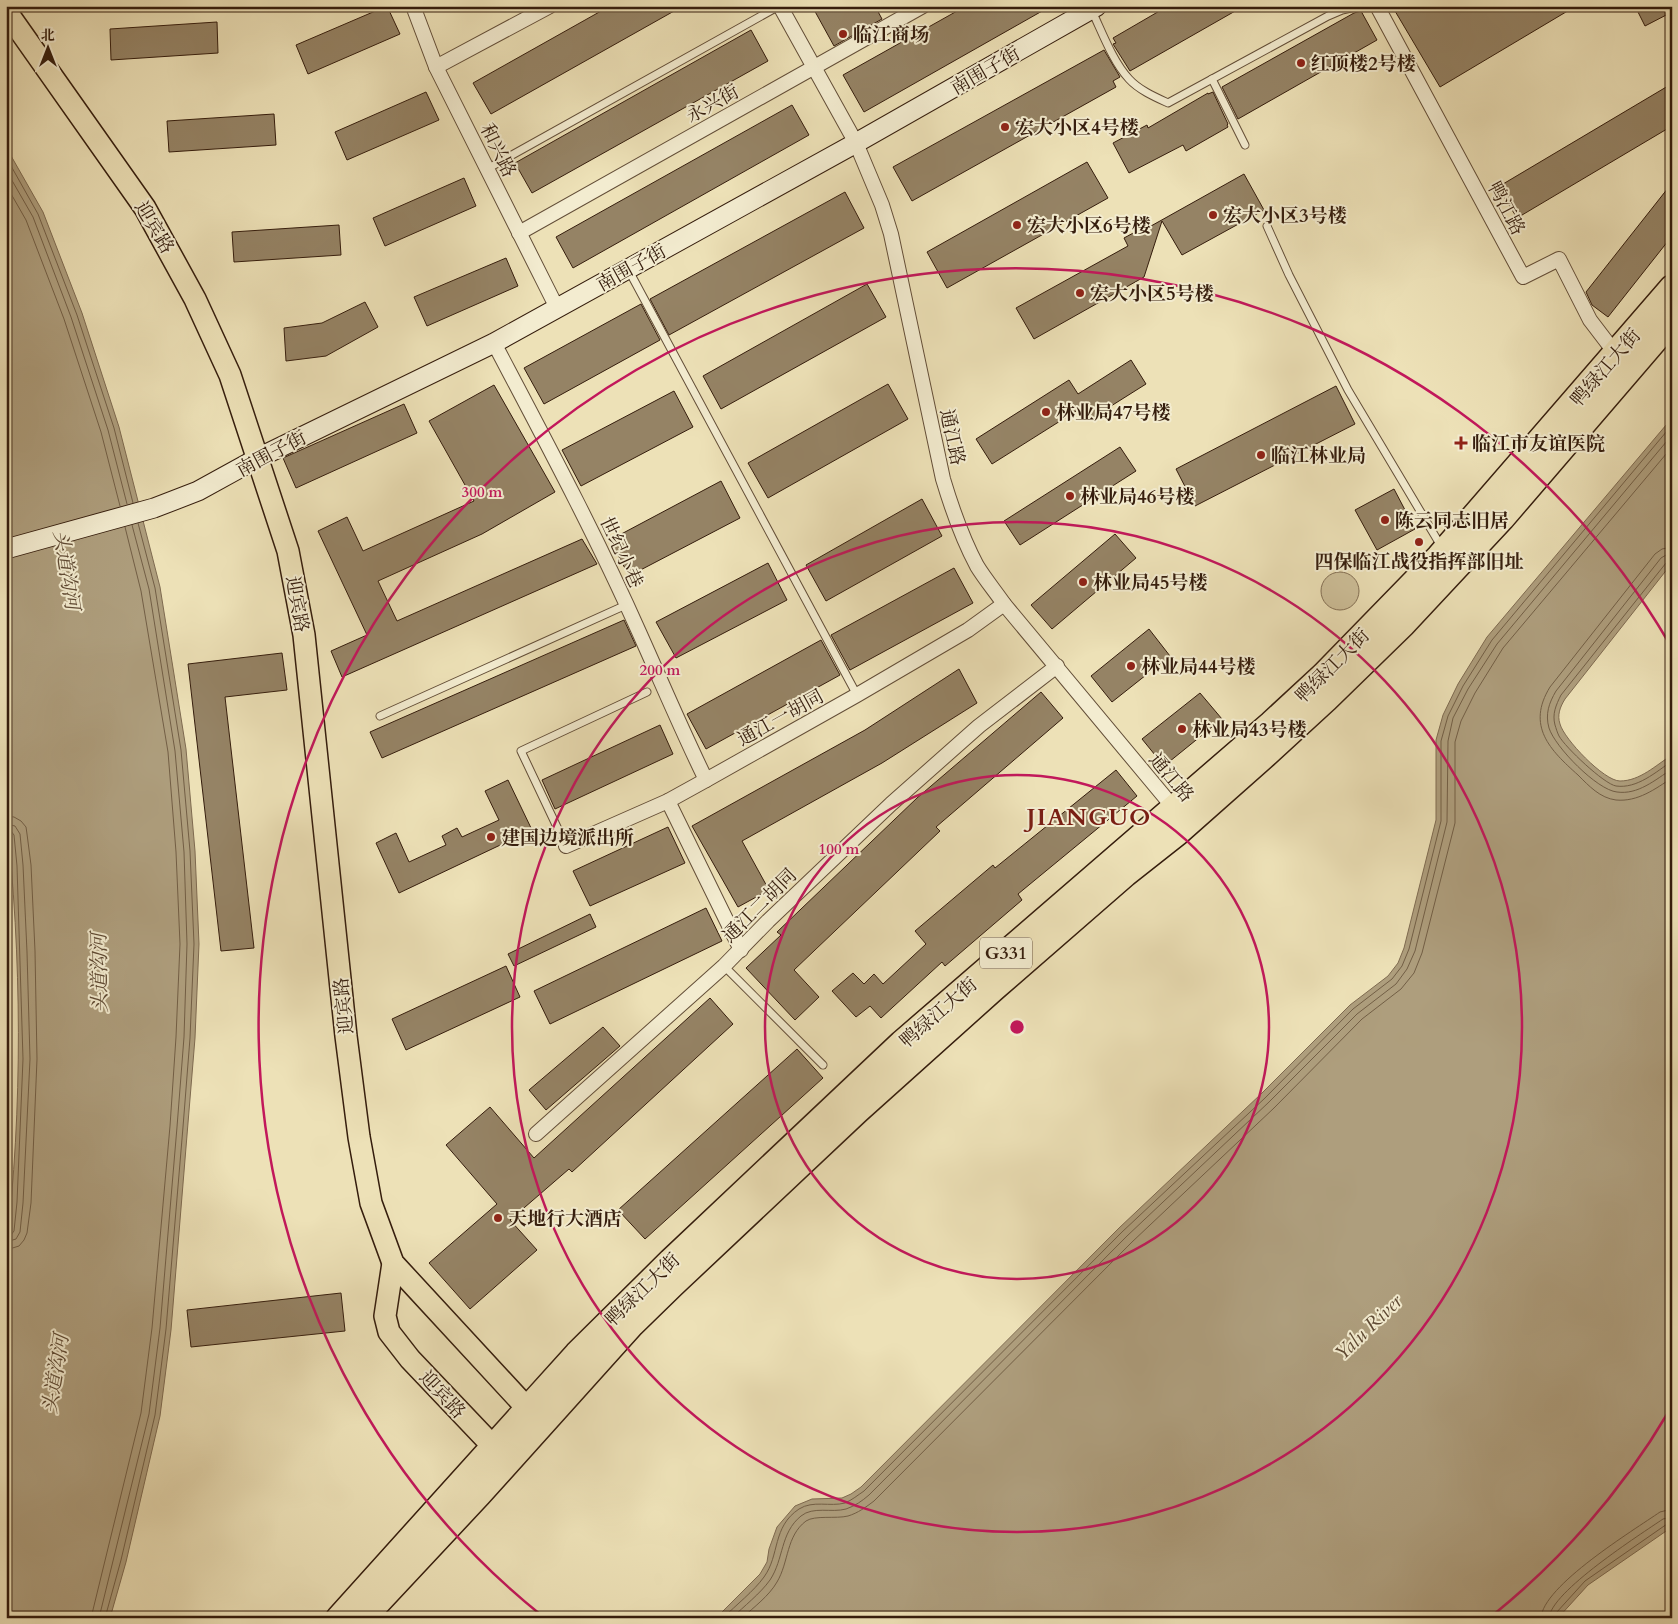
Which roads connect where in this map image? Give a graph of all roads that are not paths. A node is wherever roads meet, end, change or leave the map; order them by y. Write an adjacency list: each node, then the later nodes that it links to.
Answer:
1 (413, 6): 9 (street, 和兴路)
2 (550, 6): 9 (street)
3 (780, 6): 10 (street, 通江路); 14 (lane)
4 (923, 6): 10 (street, 永兴街)
5 (1360, 6): 11 (lane)
6 (1377, 6): 22 (street, 鸭江路)
7 (1093, 7): 11 (lane); 12 (street, 南围子街)
8 (6, 11): 23 (main road, 迎宾路)
9 (436, 67): 14 (street, 和兴路)
10 (814, 68): 12 (street, 通江路); 16 (street, 永兴街)
11 (1212, 79): 13 (lane)
12 (856, 143): 17 (street, 南围子街); 26 (street, 通江路)
13 (1245, 145)
14 (487, 169): 16 (street, 和兴路)
15 (1267, 226): 25 (lane)
16 (519, 233): 19 (street, 和兴路)
17 (628, 269): 19 (street, 南围子街); 30 (lane)
18 (1672, 288): 22 (highway, 鸭绿江大街 / G331)
19 (557, 308): 21 (street, 南围子街)
20 (1672, 320): 22 (highway, 鸭绿江大街 / G331)
21 (494, 343): 23 (street, 南围子街); 27 (street, 世纪小巷)
22 (1622, 362): 25 (highway, 鸭绿江大街 / G331)
23 (258, 458): 24 (street, 南围子街); 40 (main road, 迎宾路)
24 (6, 549)
25 (1449, 560): 34 (highway, 鸭绿江大街 / G331)
26 (1004, 604): 28 (street, 通江路); 30 (street, 通江一胡同)
27 (626, 605): 31 (lane); 32 (street, 世纪小巷)
28 (1057, 666): 34 (street, 通江路); 36 (street, 通江二胡同)
29 (646, 692): 35 (lane)
30 (857, 696): 32 (street, 通江一胡同)
31 (380, 716)
32 (706, 780): 33 (street, 通江一胡同)
33 (668, 801): 35 (street, 通江一胡同); 36 (street)
34 (1180, 816): 41 (highway, 鸭绿江大街 / G331)
35 (566, 846)
36 (741, 950): 37 (street, 通江二胡同)
37 (724, 966): 38 (lane); 39 (street, 通江二胡同)
38 (823, 1065)
39 (536, 1134)
40 (393, 1263): 41 (main road, 迎宾路); 42 (main road, 迎宾路)
41 (534, 1417): 42 (highway, 鸭绿江大街 / G331)
42 (500, 1454): 43 (highway, 鸭绿江大街 / G331); 44 (highway, 鸭绿江大街 / G331)
43 (338, 1618)
44 (362, 1618)

